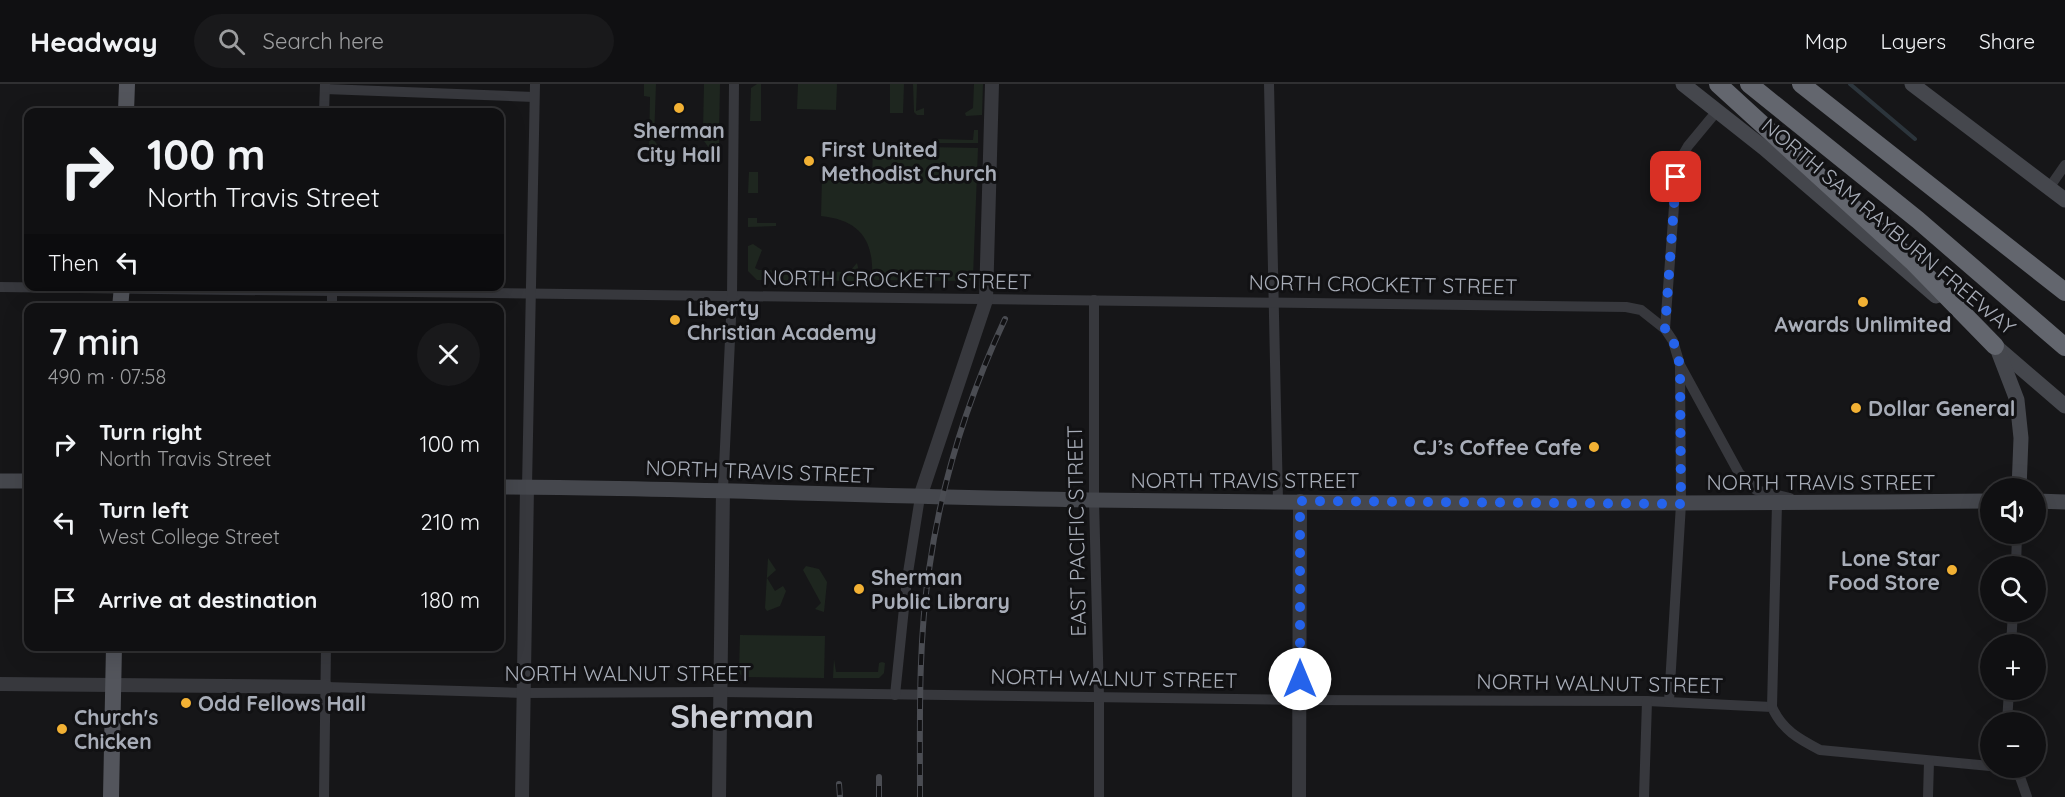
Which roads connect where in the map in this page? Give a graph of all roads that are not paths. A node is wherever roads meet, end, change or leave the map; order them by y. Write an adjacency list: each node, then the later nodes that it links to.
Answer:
1 (127, 84): 13 (main road)
2 (535, 84): 12 (street)
3 (734, 84): 24 (street)
4 (992, 84): 25 (street)
5 (1269, 84): 27 (street)
6 (1683, 84): 15 (main road, NORTH SAM RAYBURN FREEWAY)
7 (1718, 84): 29 (highway)
8 (1749, 84): 30 (highway, NORTH SAM RAYBURN FREEWAY)
9 (1801, 84): 22 (highway)
10 (1912, 84): 17 (main road)
11 (325, 87): 12 (street); 14 (street)
12 (534, 97): 23 (street)
13 (126, 108)
14 (324, 108)
15 (1717, 111): 28 (street); 29 (main road, NORTH SAM RAYBURN FREEWAY)
16 (2065, 165): 17 (street)
17 (2049, 189): 18 (main road)
18 (2065, 200)
19 (0, 287): 20 (street, NORTH CROCKETT STREET)
20 (24, 287)
21 (372, 291): 23 (street, NORTH CROCKETT STREET)
22 (2065, 292)
23 (532, 295): 24 (street, NORTH CROCKETT STREET); 37 (street)
24 (732, 297): 25 (street, NORTH CROCKETT STREET); 38 (street)
25 (986, 300): 26 (street, NORTH CROCKETT STREET); 39 (street)
26 (1094, 300): 27 (street, NORTH CROCKETT STREET); 40 (street, EAST PACIFIC STREET)
27 (1271, 302): 28 (street, NORTH CROCKETT STREET); 41 (street)
28 (1665, 329): 31 (street)
29 (1995, 346): 32 (main road, NORTH SAM RAYBURN FREEWAY); 33 (main road)
30 (2065, 347)
31 (1680, 365): 47 (street); 48 (street)
32 (2065, 406)
33 (2019, 478)
34 (0, 481): 35 (main road)
35 (24, 481)
36 (504, 487): 37 (main road, NORTH TRAVIS STREET)
37 (527, 487): 38 (main road, NORTH TRAVIS STREET); 55 (street)
38 (723, 489): 39 (main road, NORTH TRAVIS STREET); 54 (street)
39 (920, 497): 40 (main road, NORTH TRAVIS STREET); 56 (street)
40 (1094, 500): 41 (main road, NORTH TRAVIS STREET); 57 (street, EAST PACIFIC STREET)
41 (1278, 501): 42 (main road, NORTH TRAVIS STREET)
42 (1300, 501): 48 (main road, NORTH TRAVIS STREET); 58 (street)
43 (1980, 501): 47 (main road, NORTH TRAVIS STREET)
44 (2046, 501): 45 (main road)
45 (2065, 502)
46 (1777, 503): 47 (main road, NORTH TRAVIS STREET); 48 (main road, NORTH TRAVIS STREET); 61 (street)
47 (1810, 503)
48 (1681, 504): 60 (street)
49 (114, 651): 52 (main road)
50 (326, 651): 53 (street)
51 (0, 684): 52 (street)
52 (114, 685): 53 (street); 65 (main road)
53 (326, 687): 55 (street, NORTH WALNUT STREET); 66 (street)
54 (720, 692): 55 (street, NORTH WALNUT STREET); 56 (street, NORTH WALNUT STREET); 68 (street)
55 (523, 693): 67 (street)
56 (895, 694): 57 (street, NORTH WALNUT STREET)
57 (1099, 697): 58 (street, NORTH WALNUT STREET); 69 (street, EAST PACIFIC STREET)
58 (1300, 700): 59 (street, NORTH WALNUT STREET); 70 (street)
59 (1647, 701): 60 (street, NORTH WALNUT STREET); 71 (street)
60 (1669, 701): 61 (street, NORTH WALNUT STREET)
61 (1772, 707): 62 (street)
62 (1929, 761): 63 (street); 72 (street)
63 (1980, 765)
64 (2020, 778): 73 (street)
65 (111, 797)
66 (324, 797)
67 (522, 797)
68 (719, 797)
69 (1099, 797)
70 (1299, 797)
71 (1644, 797)
72 (1928, 797)
73 (2027, 797)

